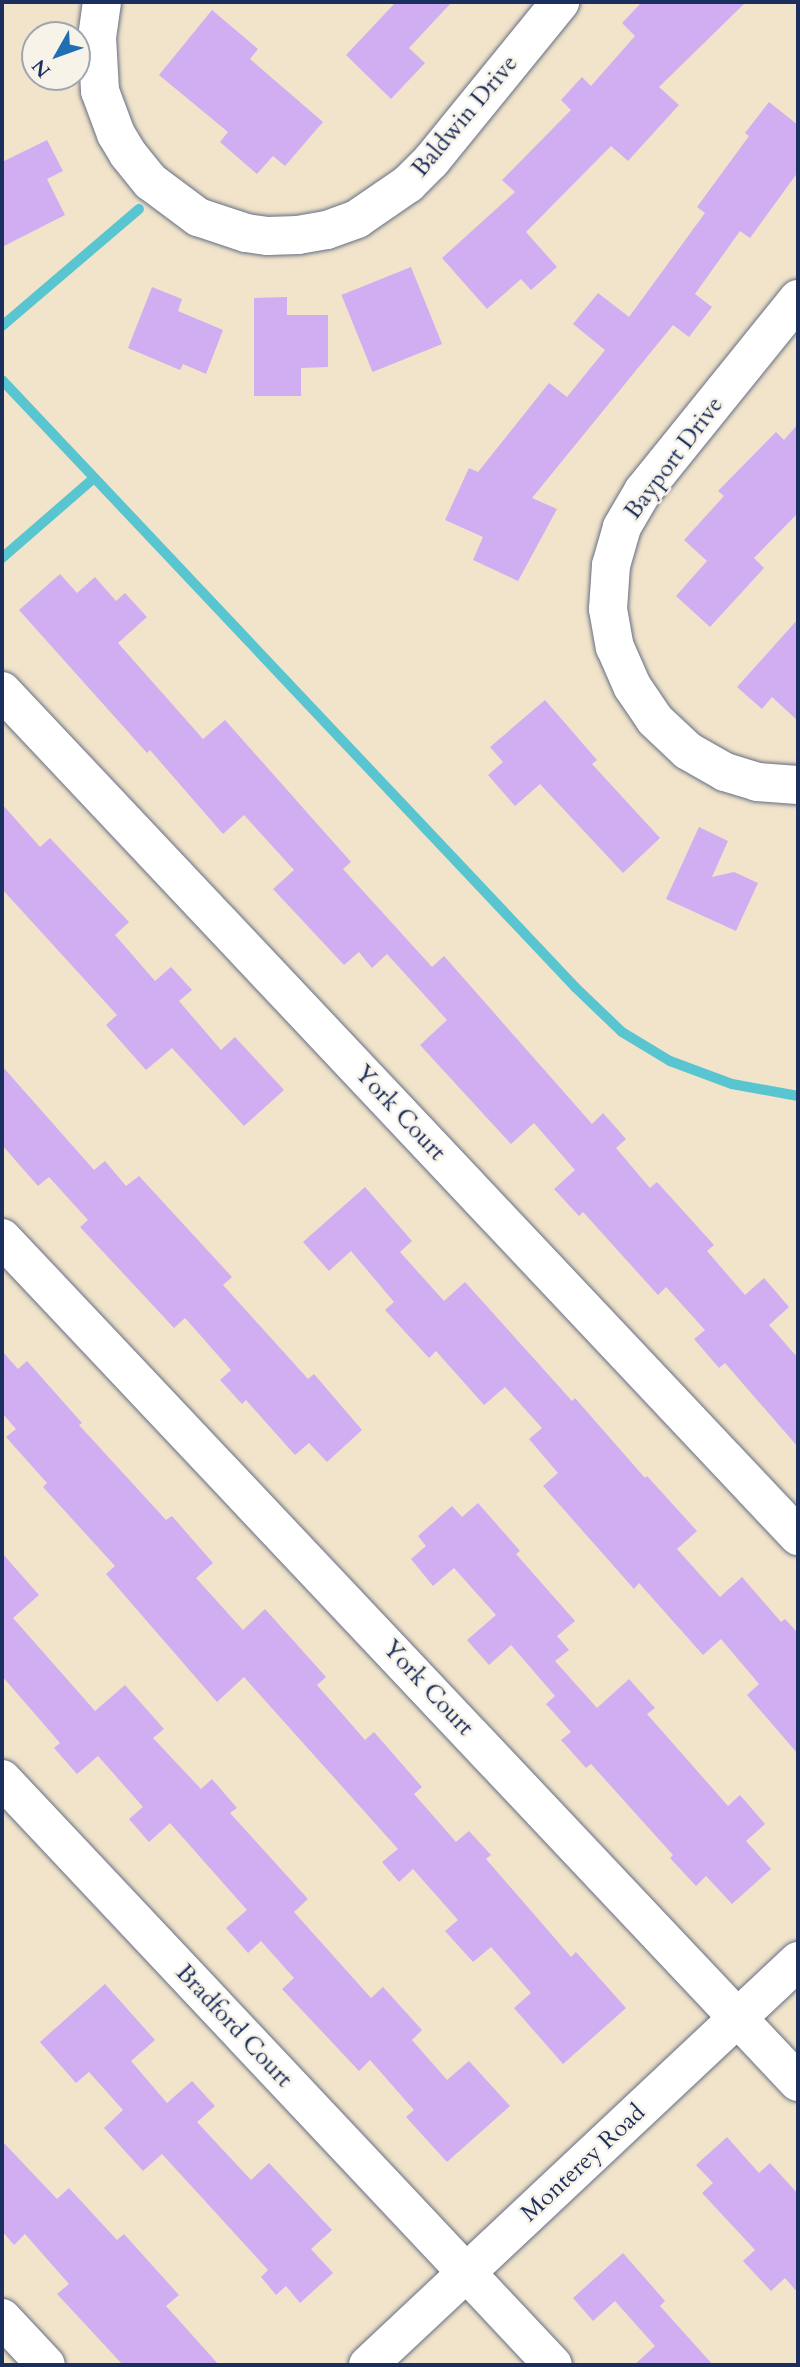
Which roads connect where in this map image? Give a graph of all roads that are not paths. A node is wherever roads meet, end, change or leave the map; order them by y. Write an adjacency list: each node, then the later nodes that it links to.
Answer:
1 (102, 2): 2 (street, Baldwin Drive)
2 (560, 2)
3 (798, 299): 5 (street, Bayport Drive)
4 (2, 691): 7 (street, York Court)
5 (798, 785)
6 (2, 1238): 10 (street, York Court)
7 (798, 1536)
8 (2, 1779): 12 (street, Bradford Court)
9 (798, 1961): 10 (street, Monterey Road)
10 (738, 2017): 11 (street, York Court); 12 (street, Monterey Road)
11 (798, 2081)
12 (466, 2273): 15 (street, Monterey Road); 16 (street, Bradford Court)
13 (2, 2318): 14 (street)
14 (46, 2365)
15 (368, 2365)
16 (553, 2365)

